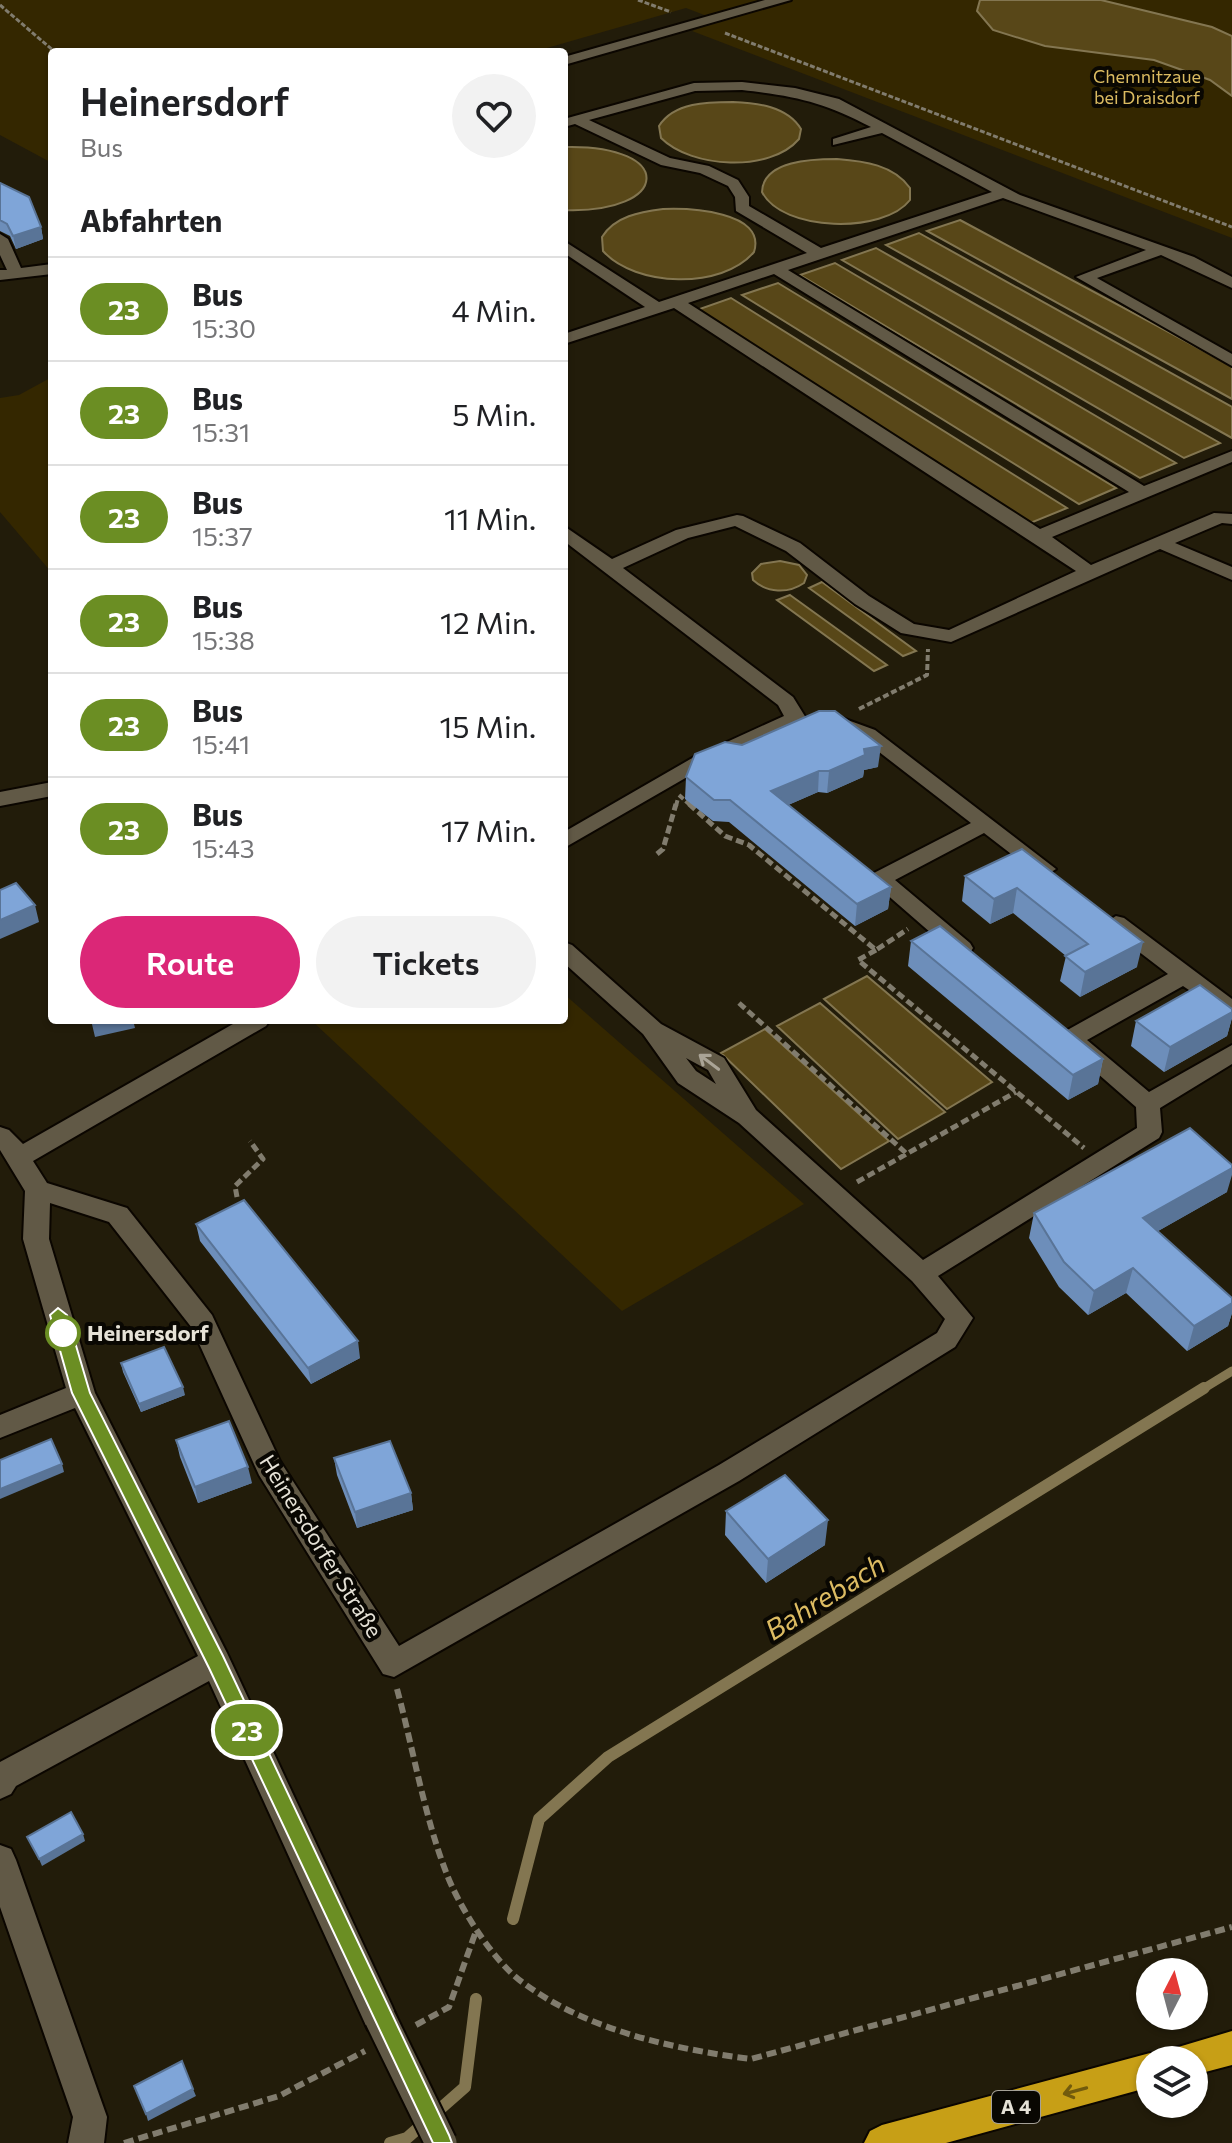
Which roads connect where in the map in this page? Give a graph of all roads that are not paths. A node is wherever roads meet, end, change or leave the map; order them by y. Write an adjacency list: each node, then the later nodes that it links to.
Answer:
1 (785, 0): 2 (street)
2 (568, 60)
3 (571, 122): 4 (street); 10 (street)
4 (884, 128): 5 (street); 6 (street)
5 (838, 142)
6 (1005, 192): 9 (street); 10 (street)
7 (0, 239): 13 (street)
8 (568, 249): 16 (street)
9 (1161, 250): 14 (street); 18 (street)
10 (820, 254): 12 (street)
11 (48, 269): 13 (street)
12 (776, 269): 15 (street); 20 (street)
13 (7, 273)
14 (1232, 283)
15 (676, 302): 16 (street); 23 (street)
16 (657, 308): 17 (street)
17 (568, 338)
18 (1232, 361)
19 (1232, 456): 20 (street)
20 (1142, 493): 23 (street)
21 (1232, 519): 24 (street)
22 (568, 535): 25 (street)
23 (1039, 536): 26 (street)
24 (1161, 543): 26 (street); 27 (street)
25 (610, 567): 26 (street); 28 (street)
26 (1091, 573)
27 (1232, 574)
28 (796, 718): 31 (street); 32 (street)
29 (48, 790): 30 (street)
30 (0, 799)
31 (985, 824): 33 (street); 36 (street)
32 (568, 839)
33 (1060, 880)
34 (1097, 909): 37 (street)
35 (568, 954): 45 (street)
36 (974, 958)
37 (1184, 975): 38 (street); 41 (street)
38 (1232, 1011)
39 (251, 1024): 43 (street)
40 (1232, 1053): 41 (street)
41 (1148, 1104): 45 (street)
42 (0, 1136): 43 (street)
43 (19, 1158): 44 (street)
44 (38, 1190): 45 (street, Heinersdorfer Straße); 46 (street)
45 (921, 1274)
46 (81, 1393): 47 (street); 48 (street)
47 (0, 1427)
48 (216, 1662): 49 (street); 55 (street, bridge)
49 (0, 1784)
50 (0, 1860): 54 (street)
51 (1232, 2048): 52 (highway)
52 (1208, 2054)
53 (1136, 2074): 56 (highway, A 4, one-way to 56)
54 (86, 2143)
55 (441, 2143)
56 (882, 2143)

